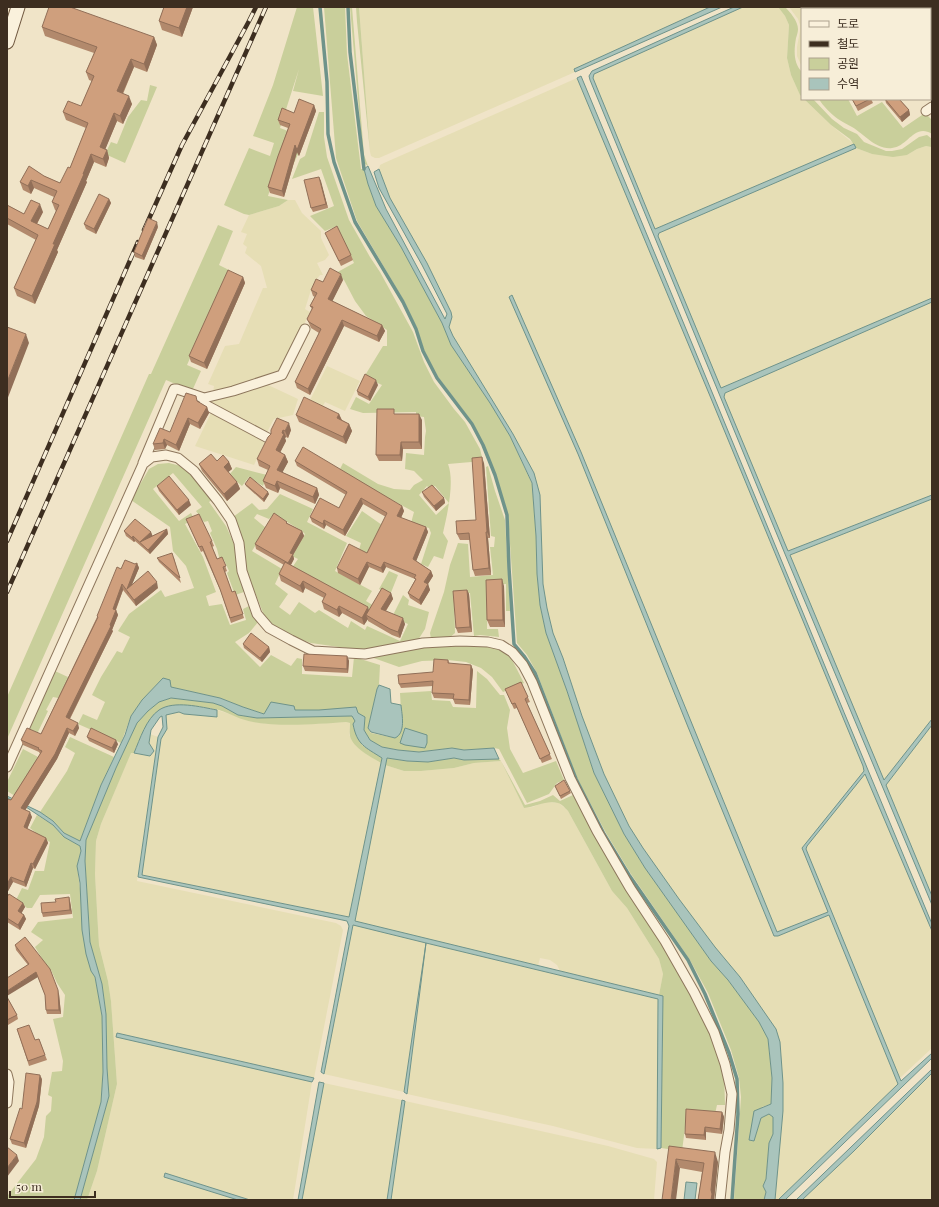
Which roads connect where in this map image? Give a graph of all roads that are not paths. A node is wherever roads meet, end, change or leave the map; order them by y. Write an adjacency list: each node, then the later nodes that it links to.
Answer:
1 (18, 7): 2 (main road)
2 (7, 42)
3 (305, 329): 4 (street)
4 (204, 398): 5 (street); 6 (street)
5 (268, 438)
6 (142, 464): 7 (street); 10 (street)
7 (7, 767)
8 (7, 1074): 9 (street)
9 (7, 1103)
10 (720, 1200)

